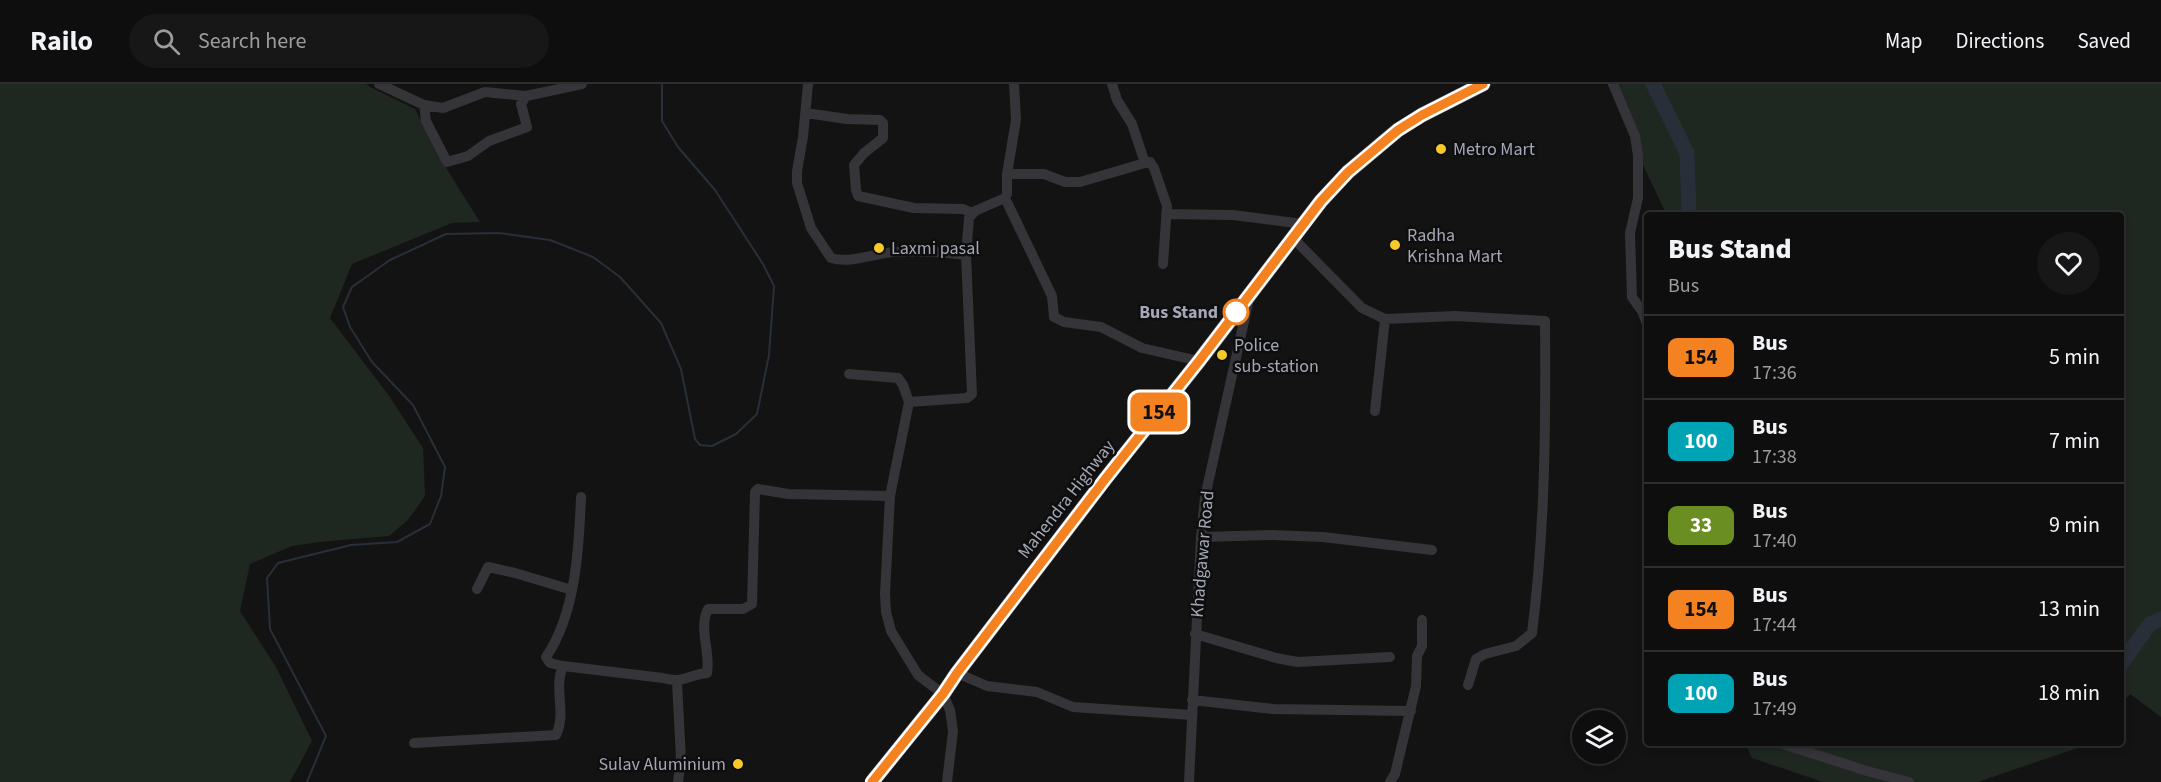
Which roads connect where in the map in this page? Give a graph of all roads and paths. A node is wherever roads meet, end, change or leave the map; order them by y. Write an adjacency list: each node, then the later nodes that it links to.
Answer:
1 (379, 84): 9 (street)
2 (582, 84): 8 (street)
3 (808, 84): 10 (street)
4 (1014, 84): 12 (street)
5 (1112, 84): 11 (street)
6 (1483, 84): 16 (highway, Mahendra Highway)
7 (1613, 84): 21 (street)
8 (526, 96): 9 (street); 9 (street)
9 (424, 105)
10 (806, 113): 14 (street); 18 (street)
11 (1145, 163): 12 (street); 15 (street)
12 (1007, 174): 13 (street)
13 (1005, 198): 14 (street); 23 (street)
14 (972, 213): 18 (street)
15 (1166, 214): 16 (street); 19 (street)
16 (1303, 224): 17 (highway, Mahendra Highway)
17 (1293, 238): 20 (highway, Mahendra Highway); 22 (street)
18 (966, 255): 25 (street)
19 (1163, 264)
20 (1250, 295): 23 (highway, Mahendra Highway); 29 (street, Khadgawar Road)
21 (1644, 316)
22 (1385, 319): 26 (street); 41 (street)
23 (1199, 361): 39 (highway, Mahendra Highway)
24 (849, 374): 25 (street)
25 (909, 402): 27 (street)
26 (1375, 411)
27 (890, 496): 40 (street); 42 (street)
28 (581, 497): 34 (street)
29 (1201, 537): 30 (street); 36 (street, Khadgawar Road)
30 (1432, 550)
31 (522, 563): 32 (street)
32 (521, 575): 33 (street); 34 (street)
33 (477, 589)
34 (572, 590): 38 (street)
35 (1422, 620): 44 (street)
36 (1196, 634): 37 (street); 43 (street, Khadgawar Road)
37 (1390, 657)
38 (563, 666): 40 (street); 46 (street)
39 (957, 673): 42 (highway, Mahendra Highway); 45 (street)
40 (677, 682): 48 (street)
41 (1468, 685)
42 (943, 694): 49 (highway, Mahendra Highway); 50 (street)
43 (1192, 700): 44 (street); 45 (street, Khadgawar Road)
44 (1411, 711): 52 (street)
45 (1192, 715): 51 (street, Khadgawar Road)
46 (414, 743)
47 (1789, 746): 53 (street)
48 (678, 782)
49 (872, 782)
50 (947, 782)
51 (1189, 782)
52 (1390, 782)
53 (1909, 782)

